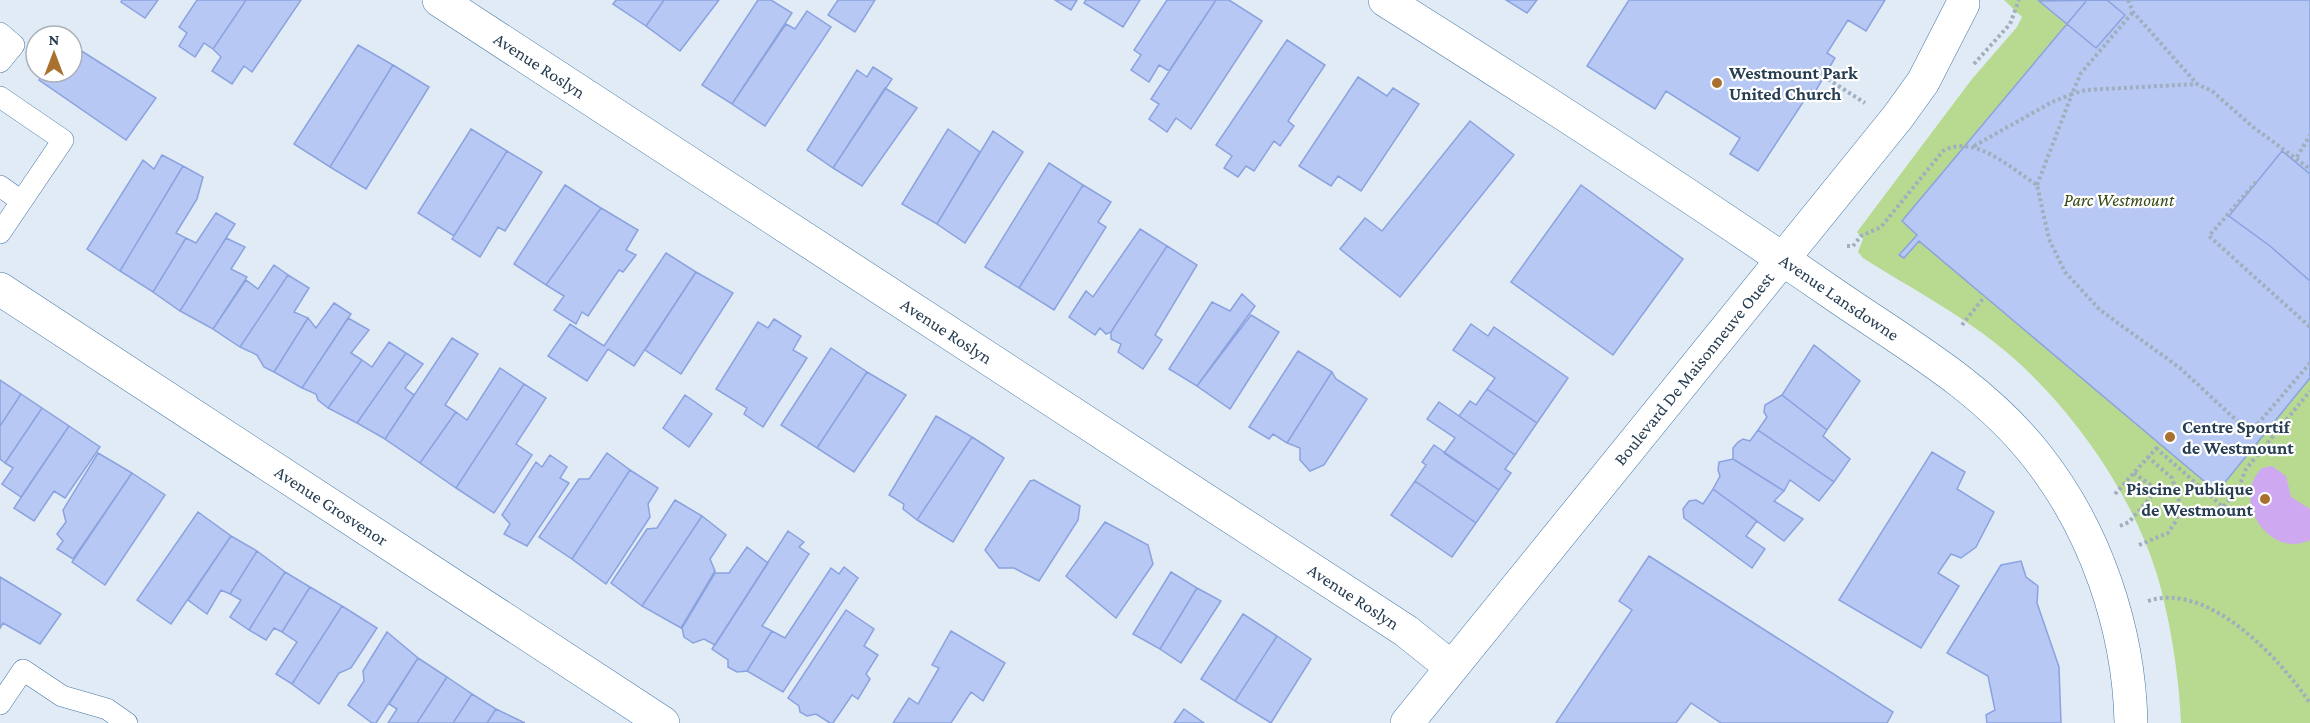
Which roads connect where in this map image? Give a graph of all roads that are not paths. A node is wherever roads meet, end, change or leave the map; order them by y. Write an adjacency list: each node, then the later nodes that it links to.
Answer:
1 (439, 0): 12 (street, Avenue Roslyn)
2 (1385, 0): 10 (street, Avenue Lansdowne)
3 (1963, 4): 10 (street, Boulevard De Maisonneuve Ouest)
4 (0, 33): 5 (lane)
5 (0, 62)
6 (3, 106): 8 (lane)
7 (0, 186): 8 (lane)
8 (21, 201): 9 (lane)
9 (0, 233)
10 (1782, 258): 12 (street, Boulevard De Maisonneuve Ouest); 17 (street, Avenue Lansdowne)
11 (0, 290): 15 (street, Avenue Grosvenor)
12 (1451, 667): 16 (street, Boulevard De Maisonneuve Ouest)
13 (0, 704): 14 (lane)
14 (127, 723)
15 (663, 723)
16 (1407, 723)
17 (2131, 723)

